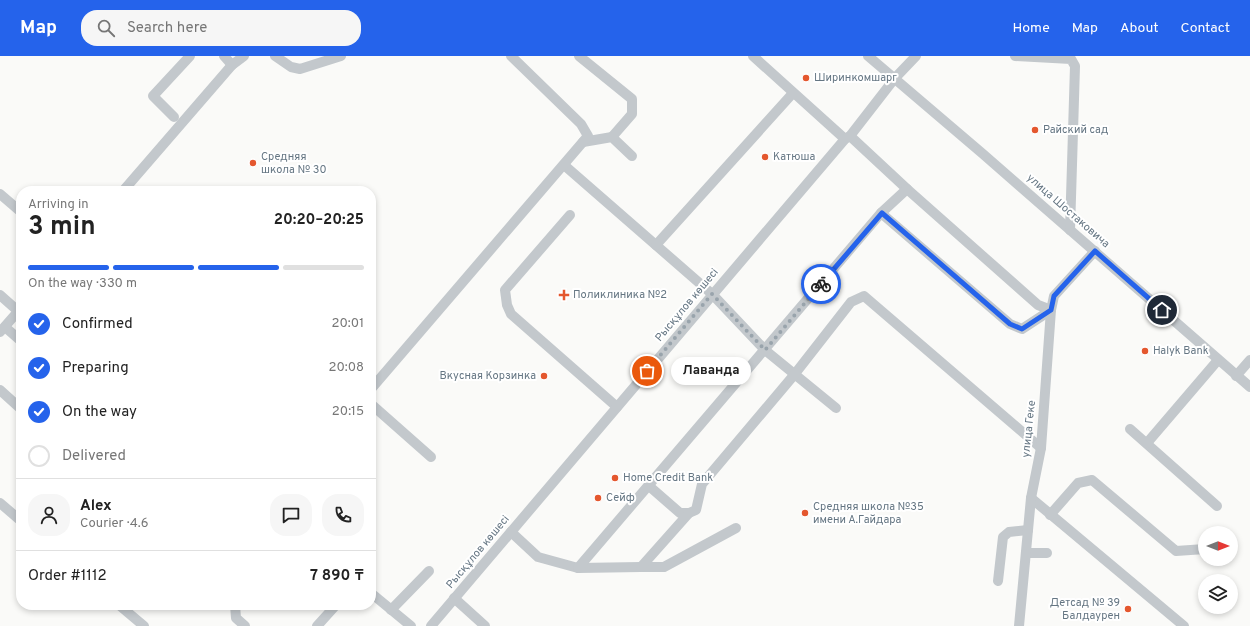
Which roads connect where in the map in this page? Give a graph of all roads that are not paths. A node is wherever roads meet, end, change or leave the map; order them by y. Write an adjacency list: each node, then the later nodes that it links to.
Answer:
1 (190, 56): 15 (street)
2 (224, 56): 12 (street)
3 (244, 56): 12 (street)
4 (275, 56): 5 (street)
5 (341, 56)
6 (511, 56): 18 (street)
7 (579, 56): 16 (street)
8 (752, 56): 14 (street)
9 (868, 56): 13 (street, улица Шостаковича)
10 (916, 56): 13 (street, Рысқұлов көшесі)
11 (1014, 56): 27 (street)
12 (232, 65): 21 (street)
13 (895, 78): 17 (street, Рысқұлов көшесі); 27 (street, улица Шостаковича)
14 (793, 93): 17 (street); 28 (street)
15 (174, 117)
16 (612, 137): 18 (street); 19 (street)
17 (847, 138): 22 (street); 30 (street, Рысқұлов көшесі)
18 (583, 142): 20 (street)
19 (632, 156)
20 (564, 165): 28 (street); 42 (street)
21 (127, 186)
22 (907, 189): 25 (street); 33 (street)
23 (0, 194): 24 (street)
24 (16, 208)
25 (882, 213): 33 (street); 37 (street)
26 (570, 215): 46 (street)
27 (1070, 230): 29 (street, улица Шостаковича)
28 (656, 245): 30 (street)
29 (1095, 251): 33 (street, улица Геке); 38 (street, улица Шостаковича)
30 (712, 294): 37 (street); 46 (street, Рысқұлов көшесі)
31 (0, 295): 32 (street)
32 (16, 307)
33 (1051, 310): 51 (street, улица Геке)
34 (16, 314): 35 (street)
35 (2, 329): 36 (street)
36 (16, 338)
37 (765, 350): 40 (street); 53 (street)
38 (1218, 360): 41 (street, улица Шостаковича); 50 (street)
39 (1250, 360): 41 (street)
40 (794, 375): 48 (street); 51 (street); 57 (street)
41 (1236, 376): 43 (street, улица Шостаковича)
42 (376, 383)
43 (1250, 387)
44 (0, 390): 45 (street)
45 (16, 404)
46 (617, 407): 62 (street, Рысқұлов көшесі)
47 (376, 408): 52 (street)
48 (836, 408)
49 (1130, 429): 50 (street)
50 (1147, 443): 56 (street)
51 (1041, 448): 54 (street, улица Геке)
52 (431, 457)
53 (649, 486): 57 (street); 67 (street)
54 (1031, 498): 58 (street); 61 (street, улица Геке)
55 (0, 503): 59 (street)
56 (1217, 506)
57 (689, 514): 66 (street)
58 (1050, 516): 63 (street); 83 (street)
59 (16, 517)
60 (736, 528): 66 (street)
61 (1028, 530): 64 (street, улица Геке); 69 (street)
62 (511, 532): 67 (street); 71 (street, Рысқұлов көшесі)
63 (1198, 549)
64 (1026, 553): 65 (street); 82 (street, улица Геке)
65 (1047, 553)
66 (641, 567): 67 (street)
67 (578, 568)
68 (429, 571): 75 (street)
69 (998, 581)
70 (376, 596): 75 (street)
71 (454, 598): 80 (street, Рысқұлов көшесі); 81 (street)
72 (125, 610): 76 (street)
73 (235, 610): 77 (street)
74 (331, 610): 78 (street)
75 (391, 610): 79 (street)
76 (144, 626)
77 (245, 626)
78 (317, 626)
79 (411, 626)
80 (431, 626)
81 (485, 626)
82 (1018, 626)
83 (1184, 626)

